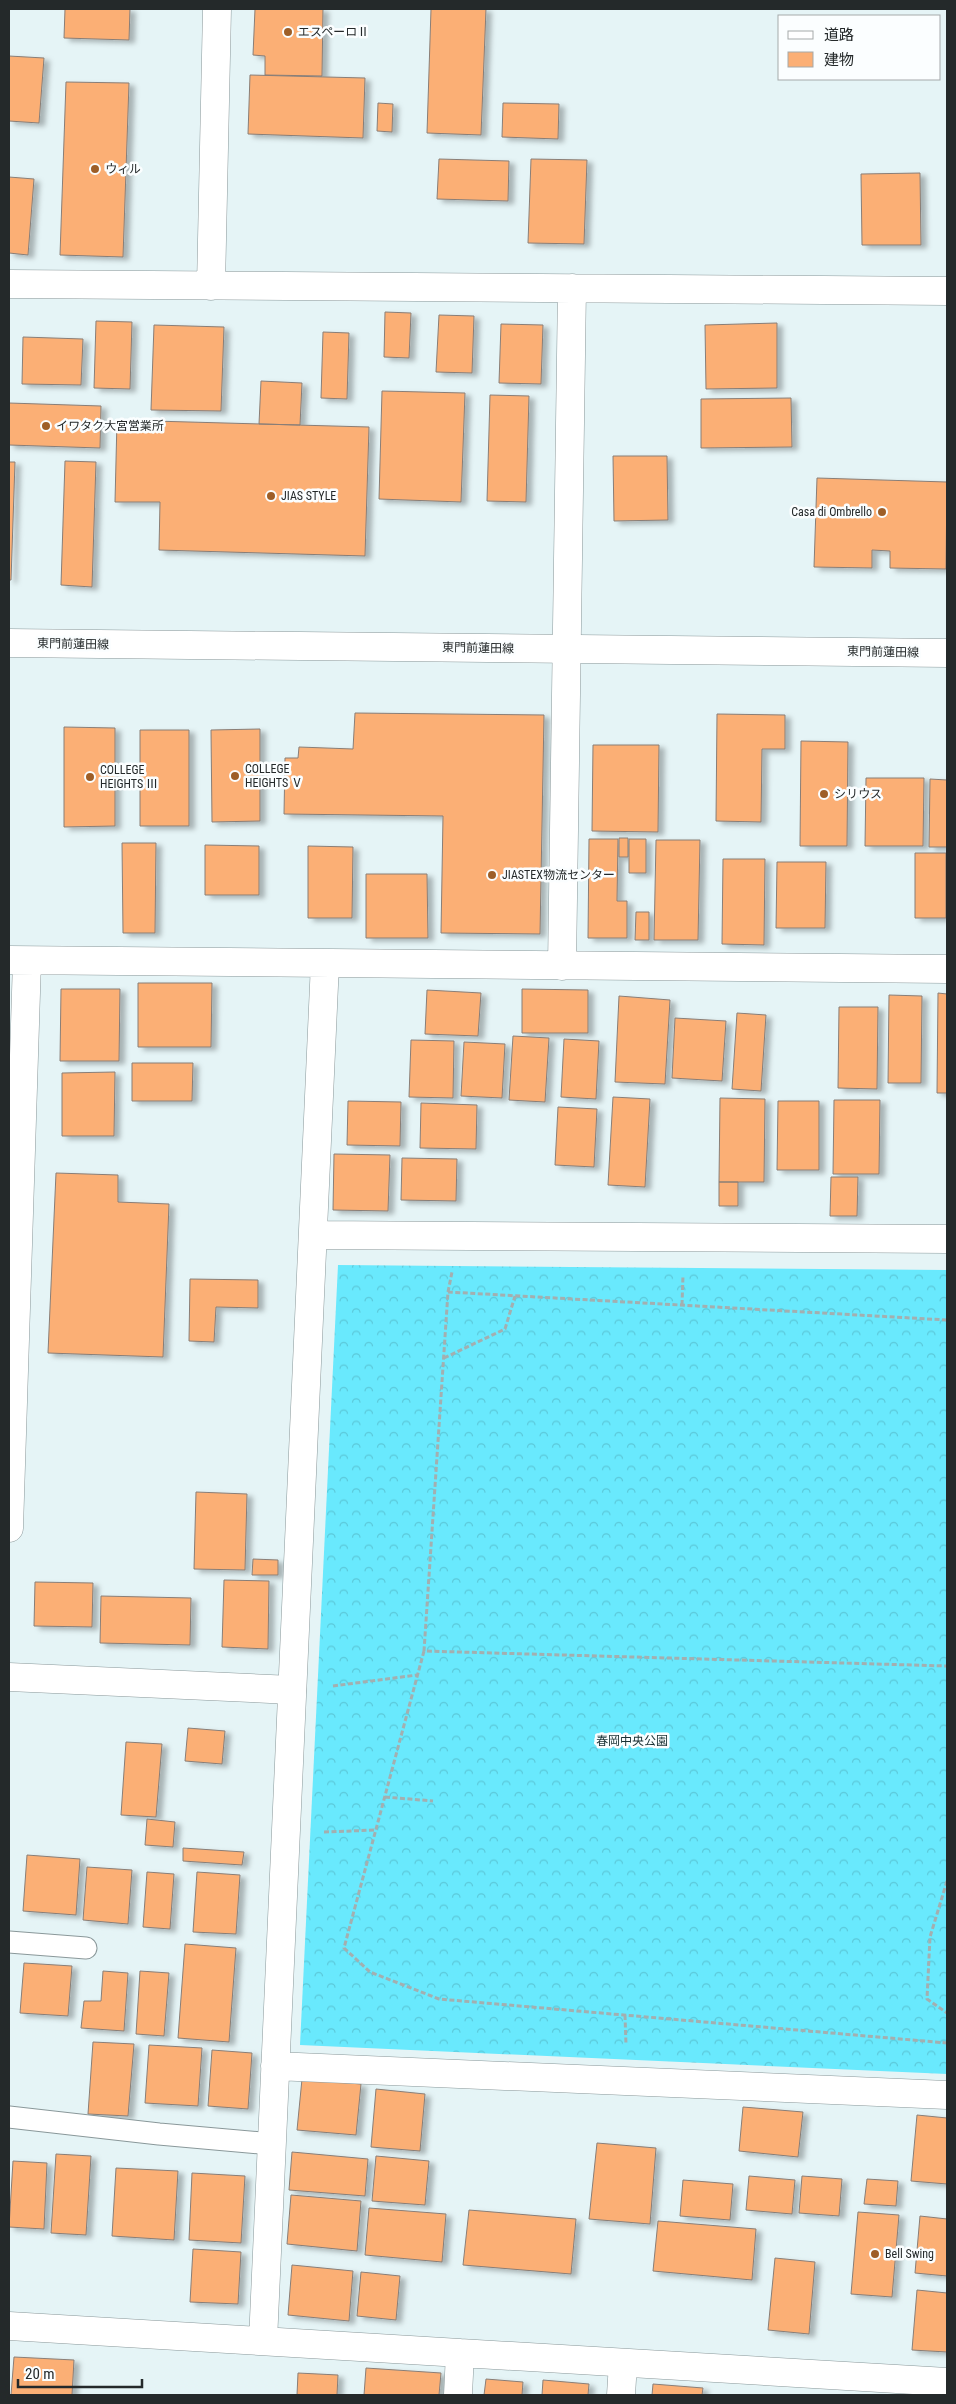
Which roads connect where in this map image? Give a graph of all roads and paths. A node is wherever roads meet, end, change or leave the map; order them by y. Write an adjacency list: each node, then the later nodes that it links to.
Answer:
1 (217, 9): 3 (street)
2 (9, 284): 3 (street)
3 (211, 286): 4 (street)
4 (572, 288): 5 (street); 7 (street)
5 (947, 291)
6 (9, 643): 7 (street, 東門前蓮田線)
7 (568, 649): 8 (street, 東門前蓮田線); 11 (street)
8 (947, 653)
9 (18, 961): 10 (street); 22 (street)
10 (325, 964): 11 (street); 13 (street)
11 (562, 966): 12 (street)
12 (947, 969)
13 (313, 1235): 14 (street); 28 (street)
14 (947, 1240)
15 (452, 1272): 17 (path)
16 (683, 1275): 19 (path)
17 (448, 1292): 18 (path); 21 (path)
18 (515, 1296): 19 (path); 21 (path)
19 (682, 1305): 20 (path)
20 (947, 1320)
21 (444, 1358): 23 (path)
22 (9, 1528)
23 (424, 1650): 24 (path); 25 (path)
24 (947, 1666)
25 (417, 1675): 27 (path); 29 (path)
26 (9, 1677): 28 (street)
27 (333, 1686)
28 (292, 1690): 40 (street)
29 (385, 1797): 30 (path); 31 (path)
30 (433, 1801)
31 (376, 1830): 32 (path); 37 (path)
32 (324, 1832)
33 (947, 1881): 36 (path)
34 (9, 1942): 35 (lane)
35 (86, 1948)
36 (947, 2013)
37 (625, 2015): 38 (path); 39 (path)
38 (947, 2043)
39 (626, 2049)
40 (275, 2066): 41 (street); 43 (street)
41 (947, 2095)
42 (9, 2117): 43 (lane)
43 (272, 2144): 45 (street)
44 (9, 2326): 45 (street)
45 (263, 2341): 46 (street)
46 (460, 2353): 47 (street); 49 (street)
47 (623, 2363): 48 (street); 50 (street)
48 (947, 2382)
49 (458, 2395)
50 (621, 2395)

